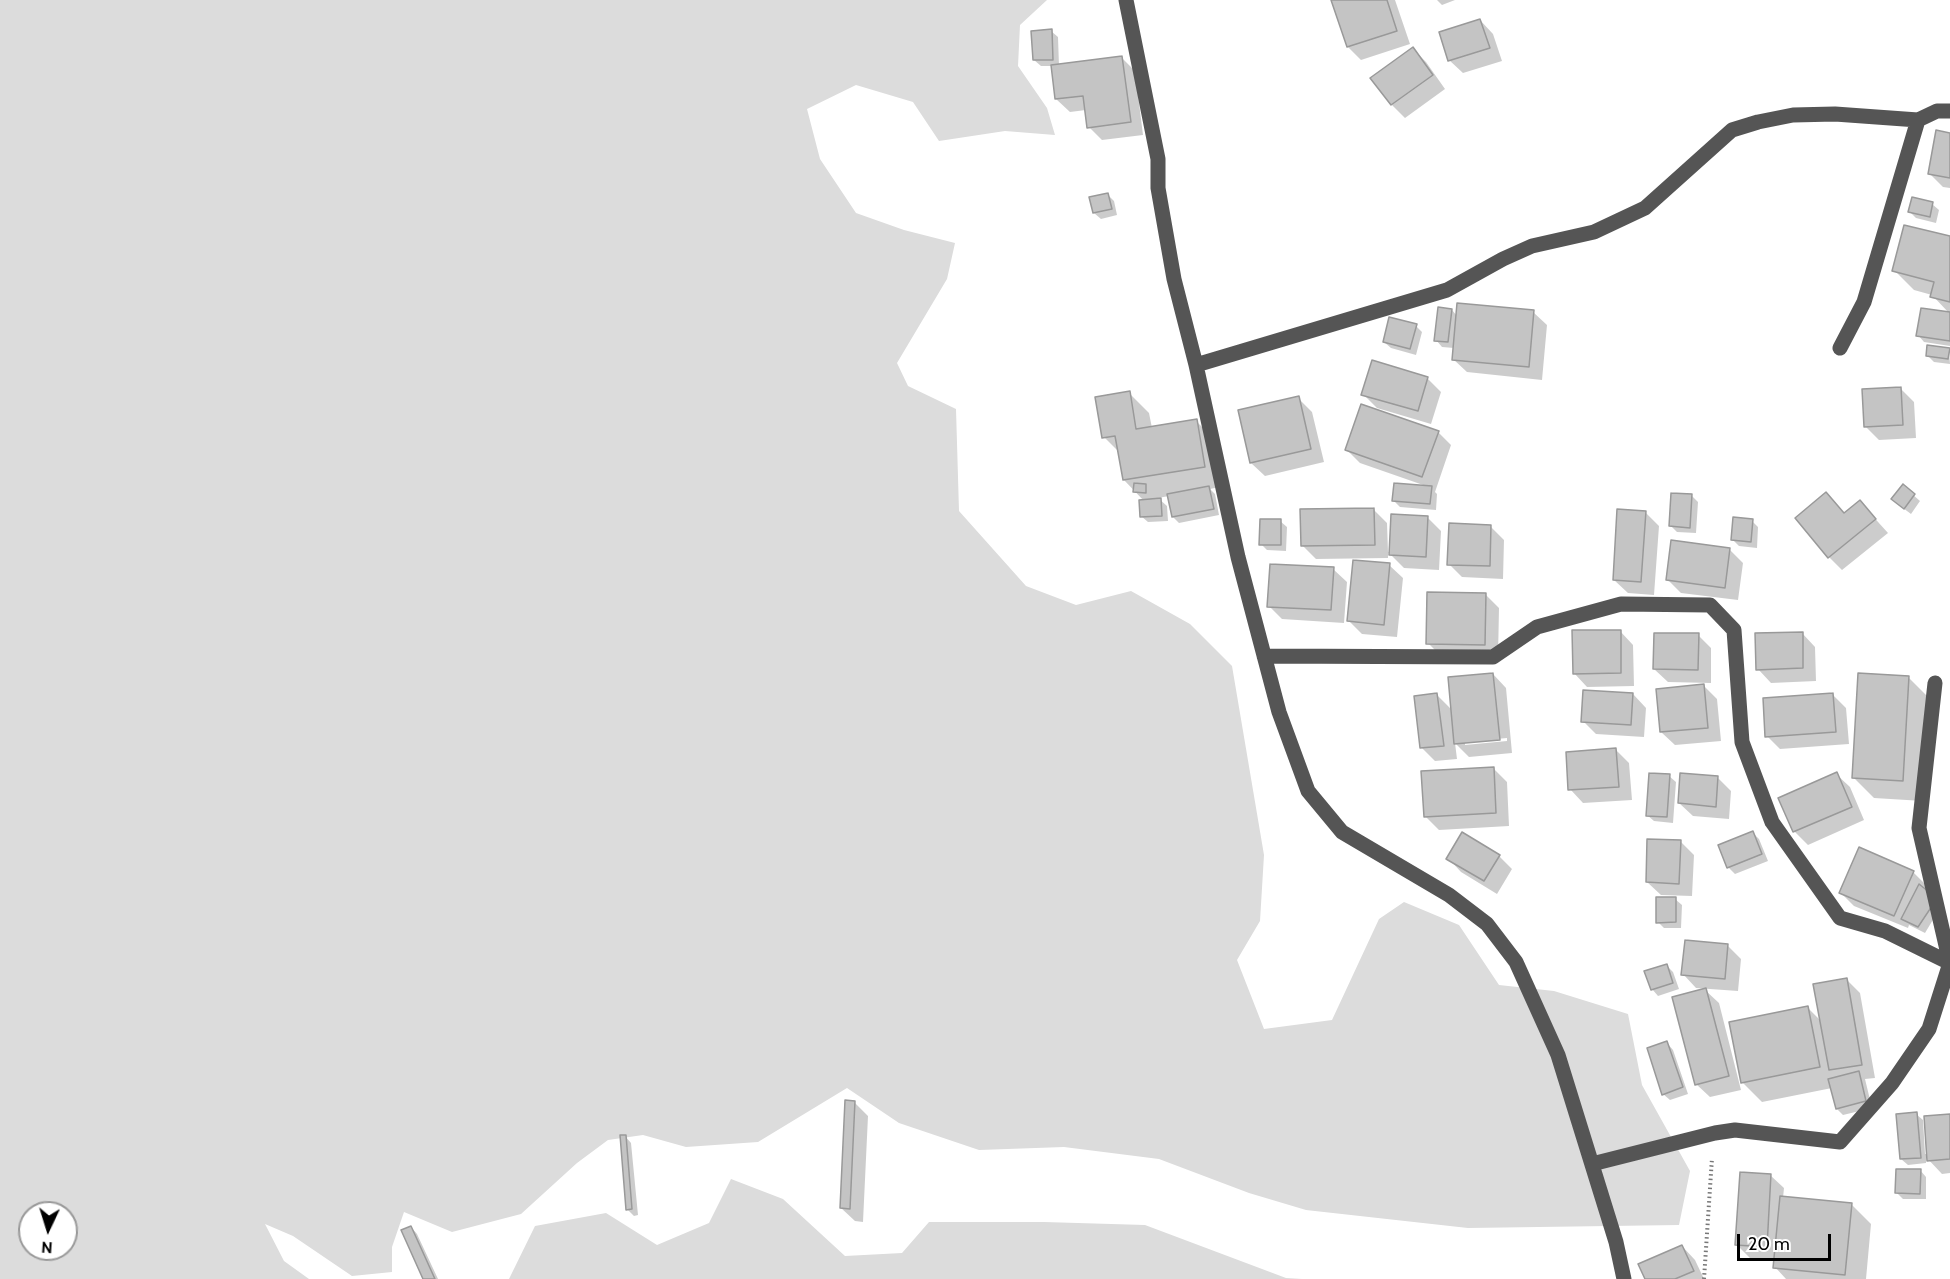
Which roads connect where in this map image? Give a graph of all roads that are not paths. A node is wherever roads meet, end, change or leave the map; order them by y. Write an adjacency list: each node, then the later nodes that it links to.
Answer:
1 (1126, 0): 5 (street)
2 (1950, 111): 3 (street)
3 (1918, 120): 4 (street); 5 (street)
4 (1840, 348)
5 (1196, 365): 6 (street)
6 (1264, 656): 8 (street); 9 (street)
7 (1935, 683): 8 (street)
8 (1950, 963): 9 (street)
9 (1592, 1164): 10 (street)
10 (1624, 1279)

